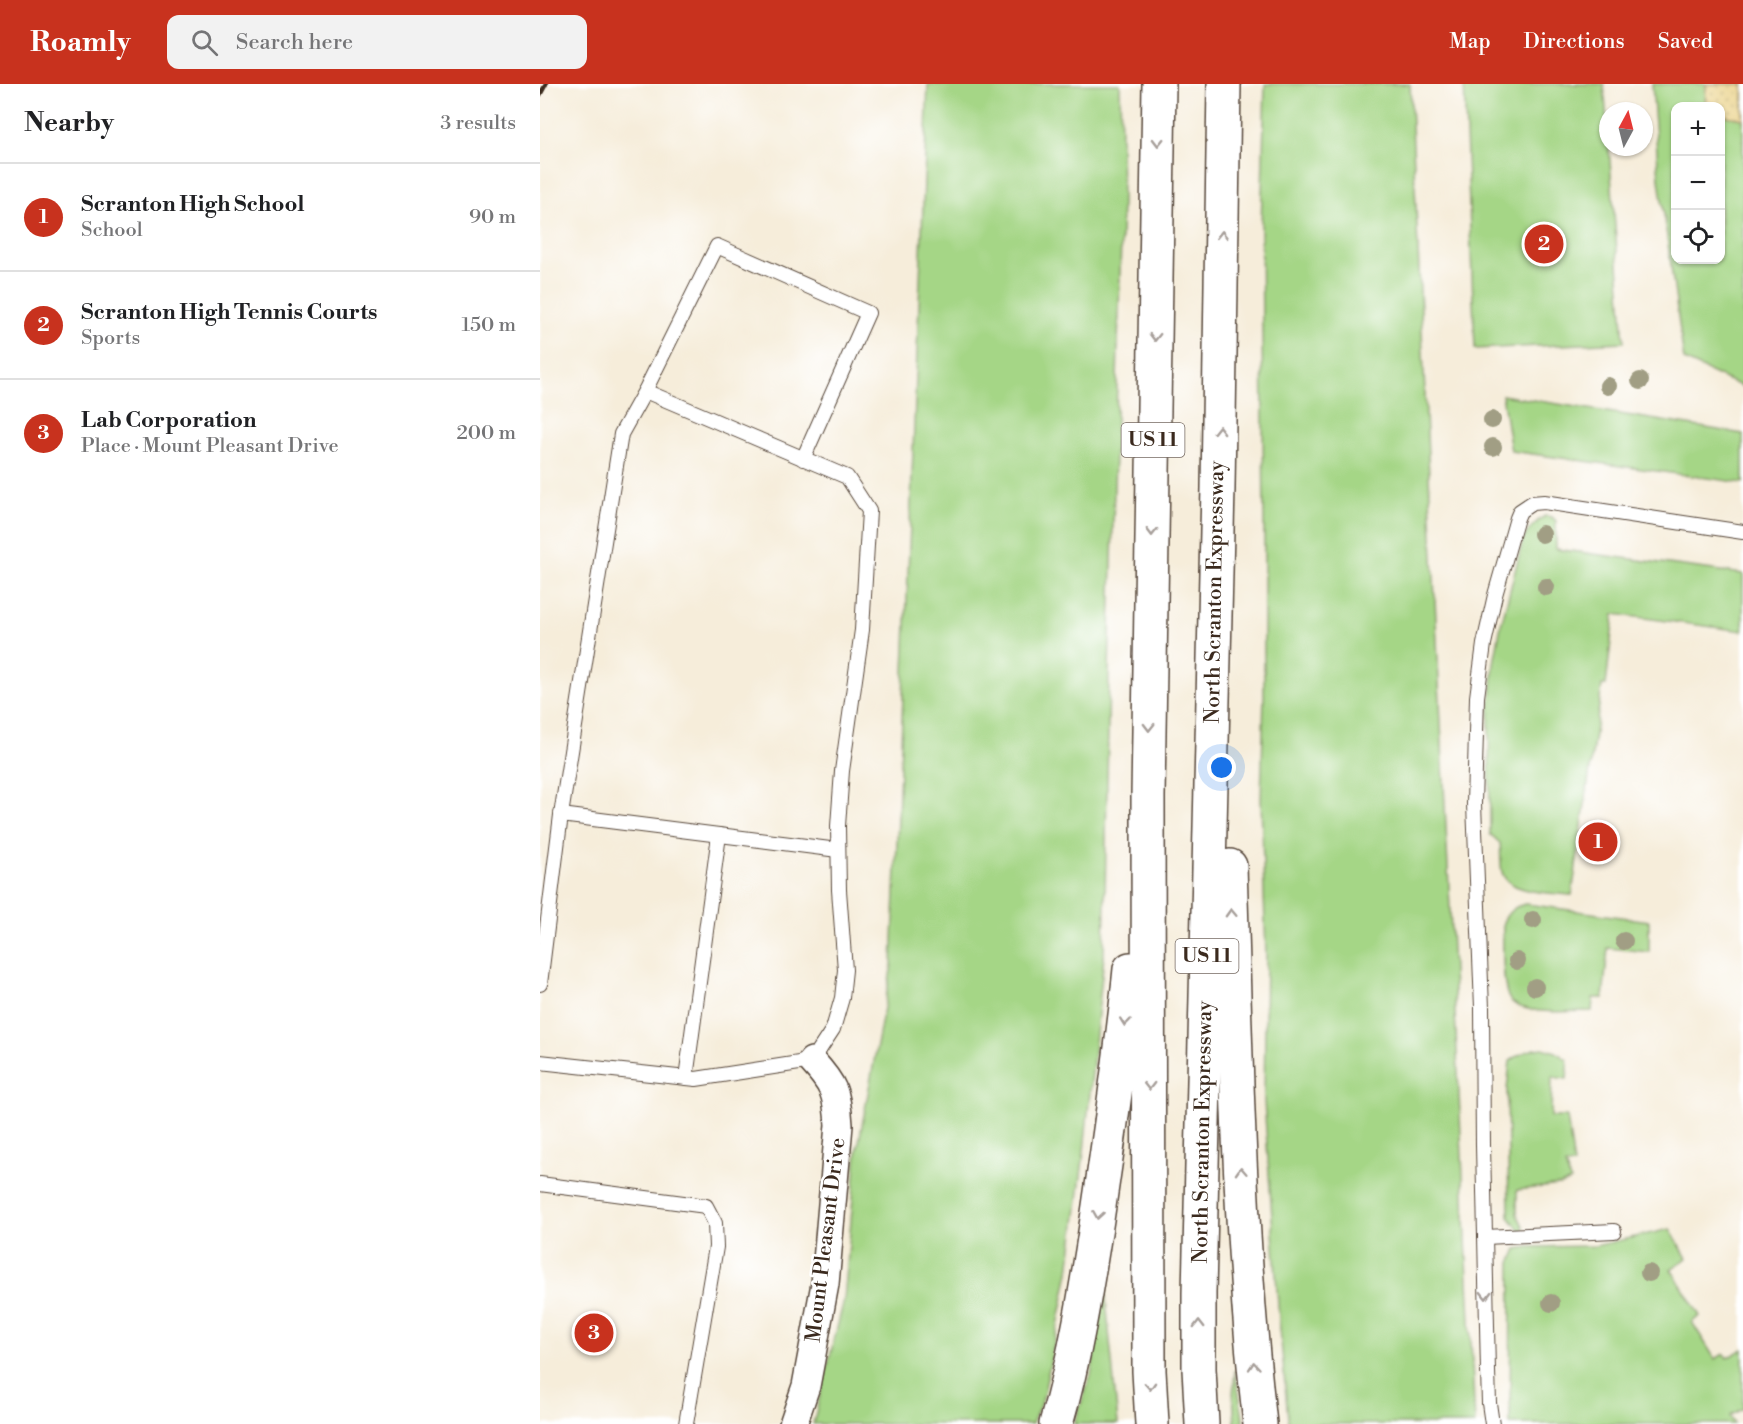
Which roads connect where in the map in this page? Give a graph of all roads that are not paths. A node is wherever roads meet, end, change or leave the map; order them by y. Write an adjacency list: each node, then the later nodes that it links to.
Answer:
1 (1159, 84): 7 (highway, US 11, one-way to 7)
2 (1224, 84): 5 (highway, North Scranton Expressway / US 11, one-way to 2)
3 (645, 391): 4 (lane); 4 (lane); 8 (lane)
4 (803, 459): 10 (lane)
5 (1218, 488): 22 (highway, North Scranton Expressway / US 11, one-way to 5); 23 (highway, one-way to 5)
6 (1743, 532): 17 (lane)
7 (1148, 797): 20 (highway, one-way to 20); 21 (highway, US 11, one-way to 21)
8 (561, 815): 9 (lane); 11 (lane)
9 (719, 835): 10 (lane); 14 (lane)
10 (838, 850): 12 (lane)
11 (540, 984)
12 (812, 1061): 14 (lane); 19 (street, Mount Pleasant Drive)
13 (540, 1062): 14 (lane)
14 (686, 1078)
15 (540, 1184): 18 (lane)
16 (1614, 1231): 17 (lane)
17 (1485, 1237): 24 (lane, one-way to 24)
18 (686, 1424)
19 (793, 1424)
20 (1056, 1424)
21 (1152, 1424)
22 (1202, 1424)
23 (1260, 1424)
24 (1492, 1424)

